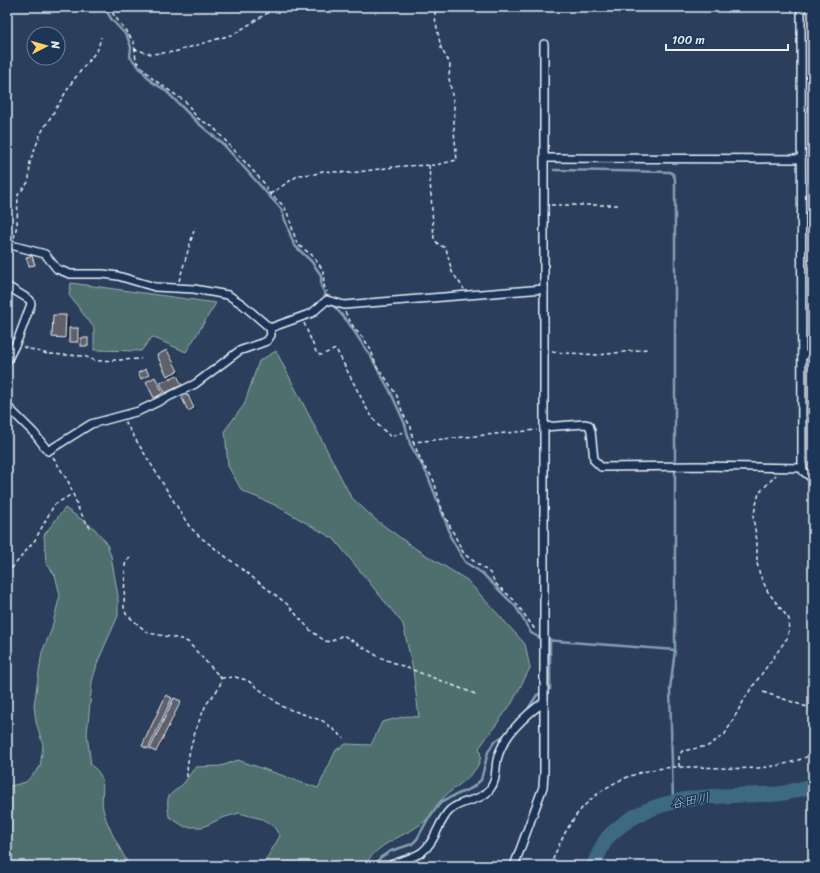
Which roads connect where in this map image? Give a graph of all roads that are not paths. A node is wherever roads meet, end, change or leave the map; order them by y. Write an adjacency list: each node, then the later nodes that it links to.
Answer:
1 (801, 7): 4 (street)
2 (544, 44): 3 (street)
3 (545, 158): 4 (street); 7 (street)
4 (801, 159): 9 (street)
5 (10, 245): 8 (street)
6 (7, 286): 11 (street)
7 (544, 289): 8 (street); 13 (street)
8 (270, 328): 12 (street)
9 (802, 355): 10 (street); 14 (street)
10 (813, 355)
11 (7, 361)
12 (7, 406)
13 (544, 427): 14 (street); 16 (street)
14 (802, 468): 15 (street)
15 (813, 479)
16 (544, 702): 17 (street); 18 (street)
17 (388, 866)
18 (514, 866)

